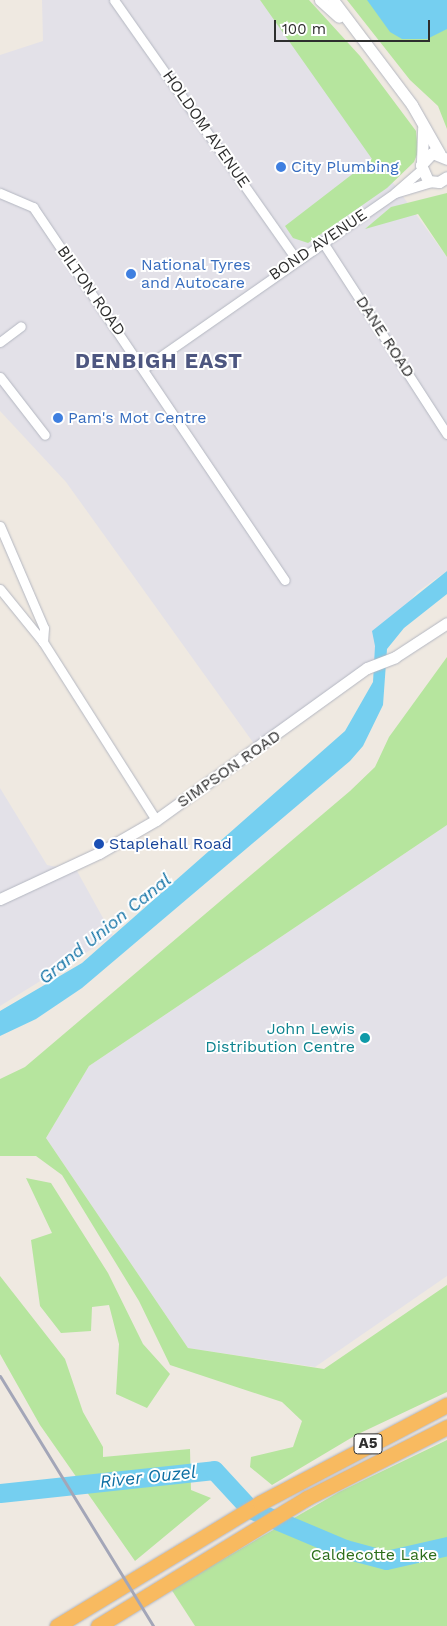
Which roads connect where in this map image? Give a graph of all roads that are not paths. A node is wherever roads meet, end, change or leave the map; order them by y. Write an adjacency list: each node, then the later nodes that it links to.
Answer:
1 (114, 0): 12 (street, HOLDOM AVENUE)
2 (320, 0): 4 (street)
3 (333, 0): 4 (street)
4 (350, 27): 5 (street)
5 (423, 128): 6 (street); 7 (street)
6 (444, 156): 7 (street)
7 (421, 166): 8 (street); 9 (street, BOND AVENUE)
8 (441, 182): 9 (street, BOND AVENUE)
9 (395, 193): 11 (street, BOND AVENUE)
10 (0, 194): 15 (street, BILTON ROAD)
11 (322, 241): 12 (street, BOND AVENUE); 17 (street, DANE ROAD)
12 (296, 259): 15 (street, BOND AVENUE)
13 (21, 326): 14 (street)
14 (0, 342)
15 (144, 368): 20 (street, BILTON ROAD)
16 (0, 377): 18 (street)
17 (447, 434)
18 (45, 435)
19 (0, 526): 23 (street)
20 (285, 580)
21 (0, 589): 23 (street)
22 (447, 623): 24 (street, SIMPSON ROAD)
23 (44, 642): 24 (street)
24 (156, 820): 25 (street, SIMPSON ROAD)
25 (0, 899)
26 (447, 1405): 28 (highway, A5)
27 (447, 1427): 29 (highway, A5)
28 (57, 1626)
29 (98, 1626)

